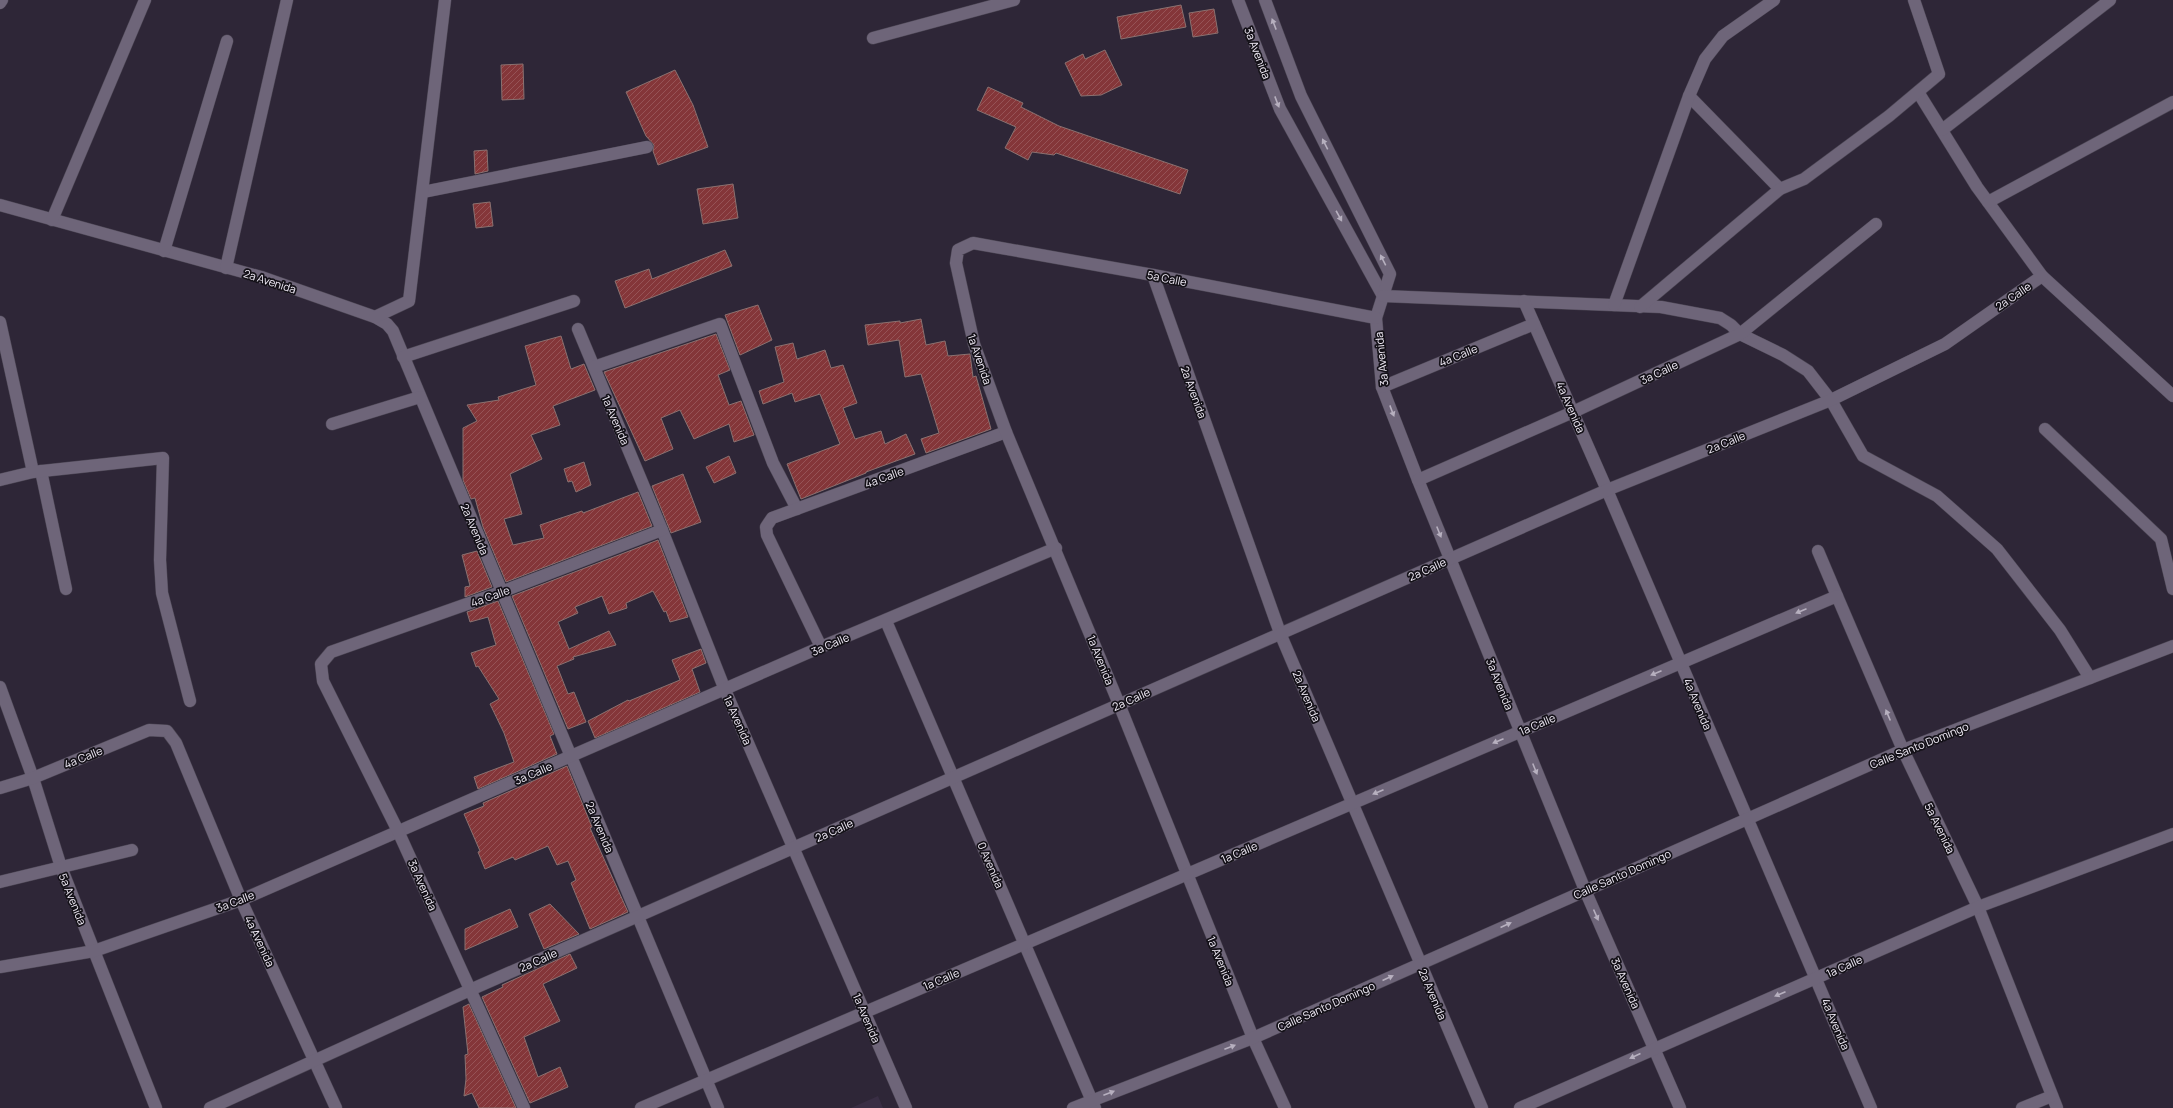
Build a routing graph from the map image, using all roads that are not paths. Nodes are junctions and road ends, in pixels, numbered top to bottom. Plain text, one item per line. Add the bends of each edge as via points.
1 (2, 0) edge
2 (145, 0) edge
3 (287, 0) edge
4 (445, 0) edge
5 (1014, 0) edge
6 (1238, 0) edge
7 (1265, 0) edge
8 (1774, 0) edge
9 (1914, 0) edge
10 (2110, 0) edge
11 (0, 3) edge
12 (873, 38) dead end
13 (227, 41) dead end
14 (1918, 92) junction
15 (1689, 96) junction
16 (2173, 102) edge
17 (1942, 130) junction
18 (648, 147) dead end
19 (1780, 190) junction
20 (423, 192) junction
21 (1988, 202) junction
22 (0, 205) edge
23 (52, 220) junction
24 (1876, 224) dead end
25 (958, 250) joint
26 (164, 251) junction
27 (226, 268) junction
28 (1152, 275) junction
29 (2042, 276) junction
30 (1383, 296) junction
31 (574, 301) dead end
32 (1524, 301) junction
33 (1614, 305) junction
34 (1640, 306) junction
35 (375, 317) junction
36 (1376, 318) junction
37 (0, 322) edge
38 (1534, 324) junction
39 (578, 329) dead end
40 (1740, 334) junction
41 (403, 357) junction
42 (594, 367) junction
43 (1382, 386) junction
44 (2173, 396) edge
45 (420, 398) junction
46 (1831, 400) junction
47 (1573, 412) junction
48 (332, 424) dead end
49 (2045, 429) dead end
50 (1006, 432) junction
51 (37, 472) junction
52 (0, 480) edge
53 (1418, 480) junction
54 (1607, 490) junction
55 (797, 509) junction
56 (662, 530) junction
57 (1056, 548) junction
58 (1818, 551) dead end
59 (1450, 559) junction
60 (66, 589) dead end
61 (2173, 589) edge
62 (501, 592) junction
63 (1837, 596) junction
64 (886, 622) junction
65 (1280, 633) junction
66 (2173, 646) edge
67 (821, 647) junction
68 (1680, 663) junction
69 (321, 664) joint
70 (2090, 678) junction
71 (0, 687) edge
72 (725, 690) junction
73 (190, 702) dead end
74 (1119, 704) junction
75 (167, 730) joint
76 (1519, 732) junction
77 (1903, 750) junction
78 (570, 757) junction
79 (954, 777) junction
80 (32, 778) junction
81 (0, 788) edge
82 (1352, 803) junction
83 (1747, 818) junction
84 (398, 831) junction
85 (2173, 834) edge
86 (794, 847) junction
87 (132, 850) dead end
88 (61, 867) junction
89 (1187, 874) junction
90 (0, 882) edge
91 (1585, 890) junction
92 (241, 900) junction
93 (1978, 907) junction
94 (638, 916) junction
95 (1024, 944) junction
96 (94, 951) junction
97 (1420, 963) junction
98 (0, 967) edge
99 (1816, 978) junction
100 (470, 990) junction
101 (865, 1012) junction
102 (1253, 1038) junction
103 (1655, 1048) junction
104 (315, 1059) junction
105 (707, 1080) junction
106 (2052, 1096) junction
107 (1094, 1104) edge
108 (156, 1108) edge
109 (210, 1108) edge
110 (336, 1108) edge
111 (524, 1108) edge
112 (641, 1108) edge
113 (718, 1108) edge
114 (906, 1108) edge
115 (1073, 1108) edge
116 (1285, 1108) edge
117 (1482, 1108) edge
118 (1520, 1108) edge
119 (1680, 1108) edge
120 (1871, 1108) edge
121 (2022, 1108) edge
122 (2057, 1108) edge

1 - 11 street
2 - 23 street
3 - 27 street
4 - 20 street
5 - 12 street
6 -> 30 street, 3a Avenida via 1280,110
30 -> 7 street, 3a Avenida via 1390,274 1301,96
8 - 15 street via 1723,36 1705,59
9 - 14 street via 1939,74
10 - 17 street
13 - 26 street
14 - 17 street
14 - 19 street via 1890,116 1804,178
15 - 19 street
15 - 33 street
16 - 21 street
17 - 21 street
18 - 20 street
19 - 34 street
20 - 35 street via 409,301
21 - 29 street
22 - 23 street, 2a Avenida
23 - 26 street, 2a Avenida
24 - 40 street, 3a Calle
25 - 28 street, 5a Calle via 973,243
25 - 50 street, 1a Avenida via 956,263 974,344
26 - 27 street, 2a Avenida
27 - 35 street, 2a Avenida via 261,277
28 - 36 street, 5a Calle
28 - 65 street, 2a Avenida
29 - 44 street
29 - 46 street, 2a Calle via 1945,344
30 - 32 street
30 - 36 street, 3a Avenida
31 - 41 street
32 - 33 street
32 - 38 street, 4a Avenida
33 - 34 street
34 - 40 street via 1661,307 1720,318
35 - 41 street, 2a Avenida via 387,324 392,331
36 - 43 street, 3a Avenida
37 - 51 street
38 - 43 street, 4a Calle
38 - 47 street, 4a Avenida
39 - 42 street, 1a Avenida
40 - 46 street via 1783,354 1808,371
40 - 47 street, 3a Calle
41 - 45 street, 2a Avenida
42 - 55 street via 720,324 773,463
42 - 56 street, 1a Avenida
43 -> 53 street, 3a Avenida
45 - 48 street
45 - 62 street, 2a Avenida
46 - 54 street, 2a Calle
46 - 70 street via 1863,456 1937,496 1997,549 2060,630
47 - 53 street, 3a Calle
47 - 54 street, 4a Avenida
49 - 61 street via 2161,539
50 - 55 street, 4a Calle
50 - 57 street, 1a Avenida
51 - 52 street
51 - 60 street
51 - 73 street via 163,458 160,560 162,593
53 -> 59 street, 3a Avenida
54 - 59 street, 2a Calle
54 - 68 street, 4a Avenida
55 - 67 street, 4a Calle via 772,518 766,527 767,535
56 - 62 street, 4a Calle
56 - 72 street, 1a Avenida
57 - 64 street, 3a Calle
57 - 74 street, 1a Avenida
58 - 63 street, 5a Avenida
59 - 65 street, 2a Calle
59 - 76 street, 3a Avenida
62 - 69 street, 4a Calle via 331,652
62 - 78 street, 2a Avenida
63 -> 68 street, 1a Calle
77 -> 63 street, 5a Avenida
64 - 67 street, 3a Calle
64 - 79 street, 0 Avenida
65 - 74 street, 2a Calle
65 - 82 street, 2a Avenida
66 - 70 street, Calle Santo Domingo
67 - 72 street, 3a Calle
68 -> 76 street, 1a Calle
68 - 83 street, 4a Avenida
69 - 84 street, 3a Avenida via 323,681
70 - 77 street, Calle Santo Domingo
71 - 80 street, 5a Avenida
72 - 78 street, 3a Calle
72 - 86 street, 1a Avenida
74 - 79 street, 2a Calle
74 - 89 street, 1a Avenida
75 - 80 street, 4a Calle via 149,730
75 - 92 street, 4a Avenida via 176,743
76 -> 82 street, 1a Calle
76 -> 91 street, 3a Avenida
77 - 83 street, Calle Santo Domingo
77 - 93 street, 5a Avenida
78 - 84 street, 3a Calle
78 - 94 street, 2a Avenida
79 - 86 street, 2a Calle
79 - 95 street, 0 Avenida
80 - 81 street, 4a Calle
80 - 88 street, 5a Avenida
82 - 89 street, 1a Calle
82 - 97 street, 2a Avenida
83 - 91 street, Calle Santo Domingo
83 - 99 street, 4a Avenida
84 - 92 street, 3a Calle
84 - 100 street, 3a Avenida
85 - 93 street, 1a Calle
86 - 94 street, 2a Calle
86 - 101 street, 1a Avenida
87 - 88 street
88 - 90 street
88 - 96 street, 5a Avenida
89 - 95 street, 1a Calle
89 - 102 street, 1a Avenida
97 -> 91 street, Calle Santo Domingo
91 -> 103 street, 3a Avenida
92 - 96 street, 3a Calle
92 - 104 street, 4a Avenida
93 - 99 street, 1a Calle
93 - 106 street, 5a Avenida
94 - 100 street, 2a Calle
94 - 105 street, 2a Avenida
95 - 101 street, 1a Calle
95 - 107 street, 0 Avenida
96 - 98 street, 3a Calle
96 - 108 street, 5a Avenida
102 -> 97 street, Calle Santo Domingo
97 - 117 street, 2a Avenida
99 -> 103 street, 1a Calle
99 - 120 street, 4a Avenida
100 - 104 street, 2a Calle
100 - 111 street, 3a Avenida
101 - 105 street, 1a Calle
101 - 114 street, 1a Avenida
107 -> 102 street, Calle Santo Domingo
102 - 116 street, 1a Avenida
103 -> 118 street, 1a Calle
103 - 119 street, 3a Avenida
104 - 109 street, 2a Calle
104 - 110 street, 4a Avenida
105 - 112 street, 1a Calle
105 - 113 street, 2a Avenida
106 - 121 street
106 - 122 street, 5a Avenida
107 - 115 street, Calle Santo Domingo

